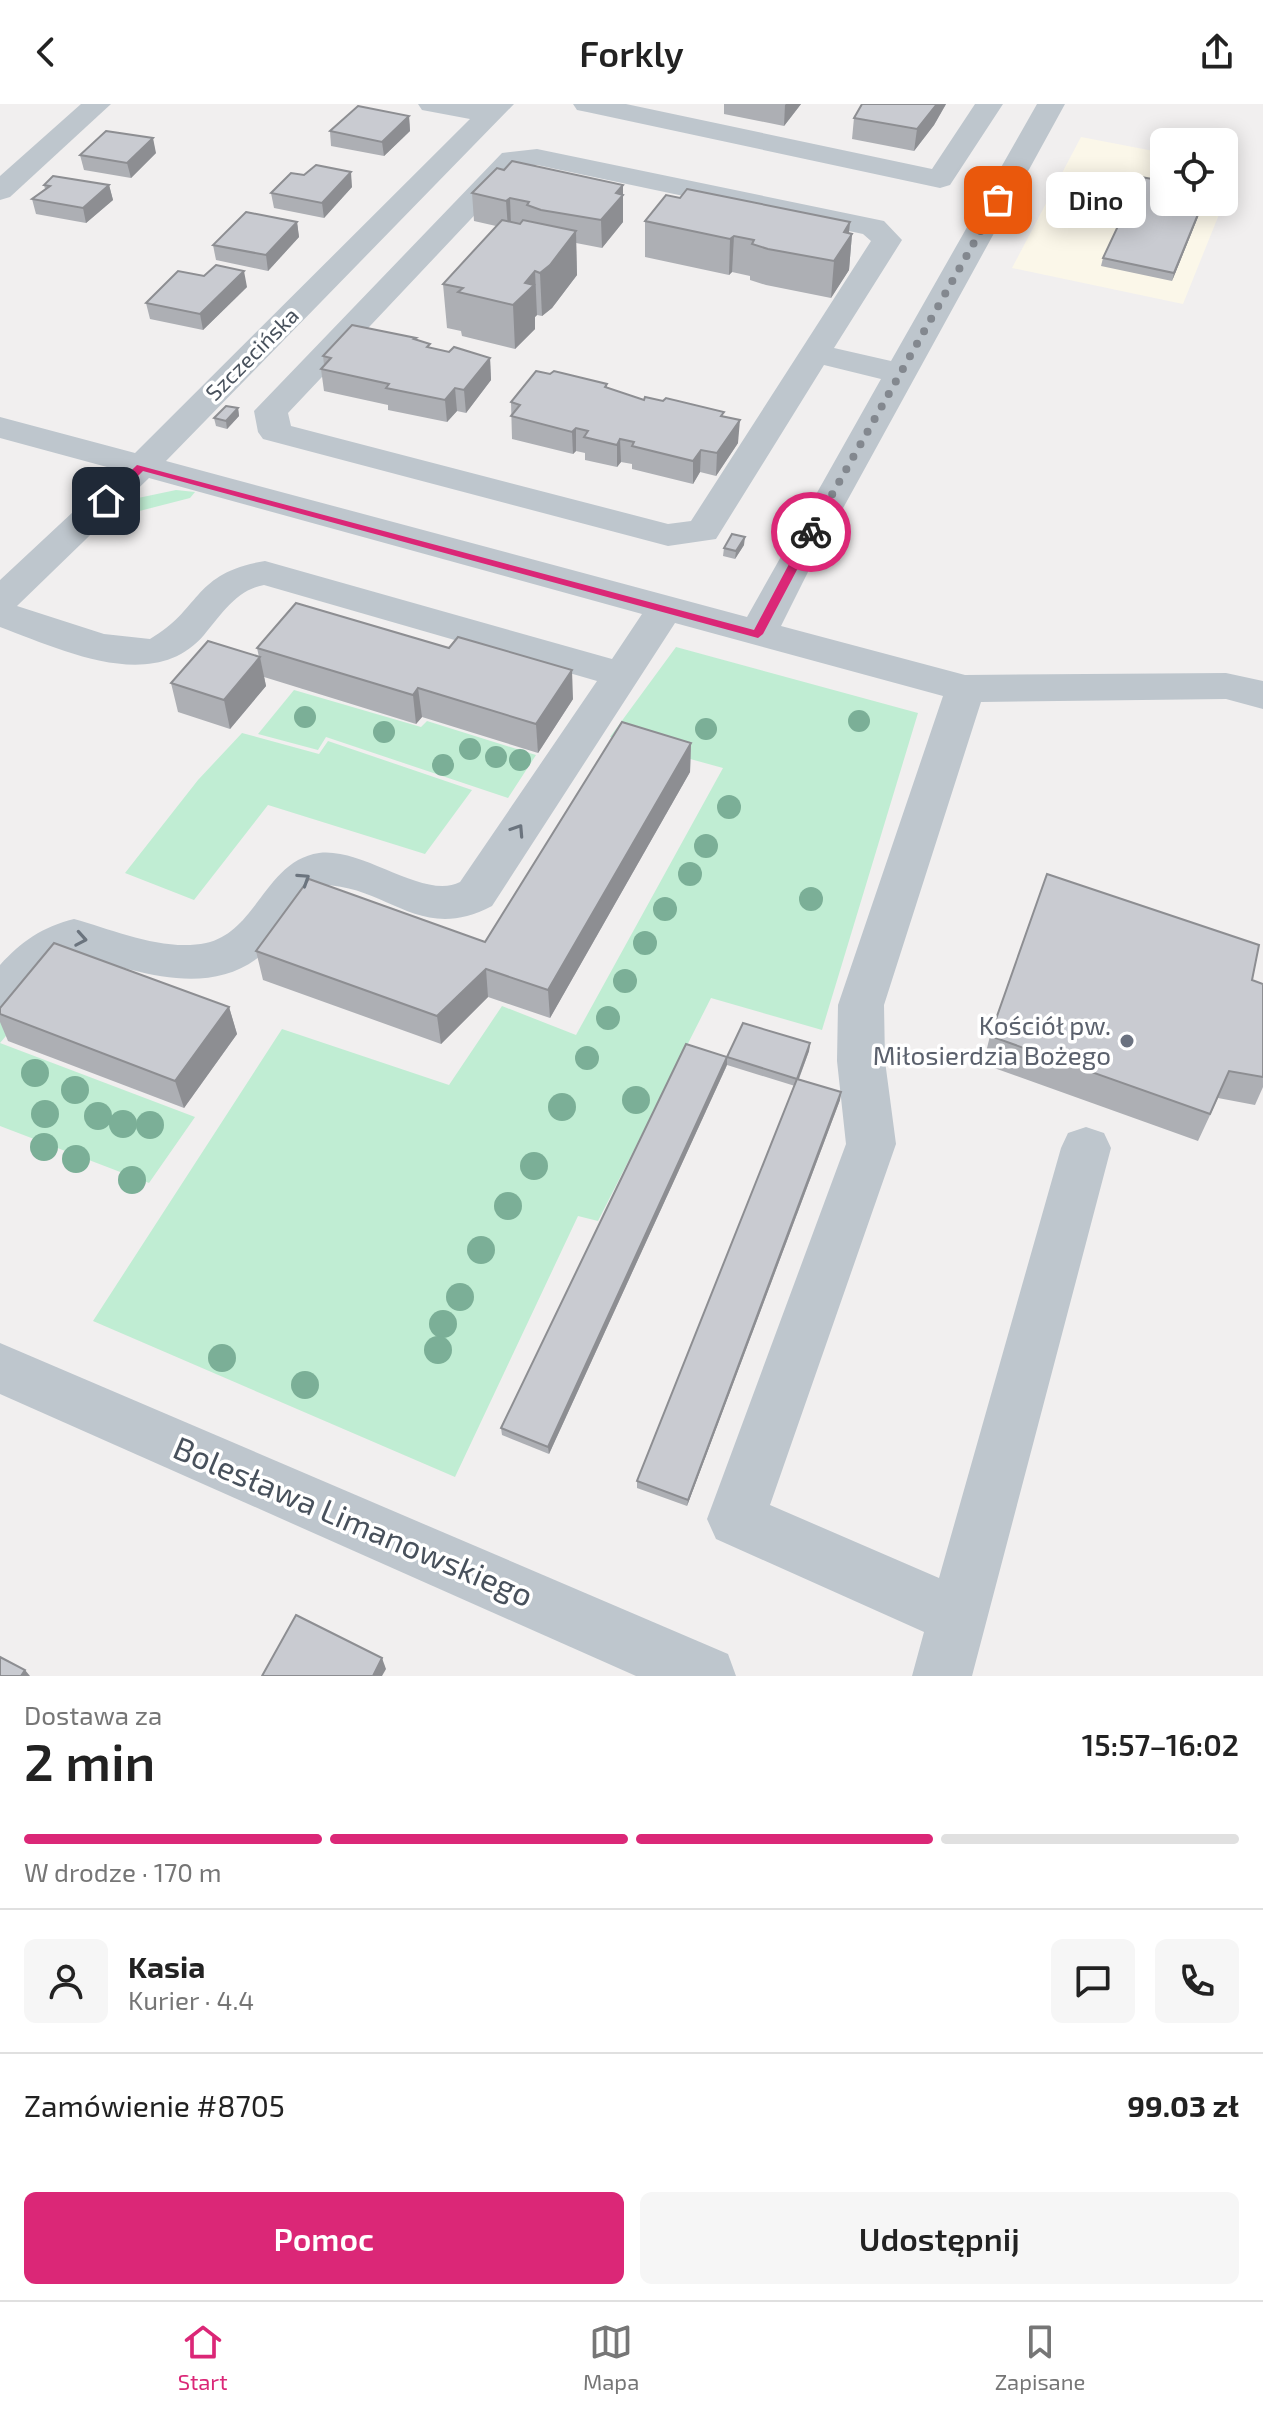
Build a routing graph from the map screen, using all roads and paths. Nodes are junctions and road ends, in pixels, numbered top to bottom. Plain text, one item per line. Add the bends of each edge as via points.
1 (97, 104) edge
2 (432, 104) edge
3 (587, 104) edge
4 (989, 104) edge
5 (1051, 104) edge
6 (495, 109) edge
7 (0, 191) edge
8 (355, 250) junction
9 (413, 262) junction
10 (815, 353) junction
11 (902, 374) junction
12 (0, 427) edge
13 (141, 467) junction
14 (0, 601) edge
15 (665, 609) junction
16 (0, 614) edge
17 (758, 634) junction
18 (621, 675) junction
19 (965, 689) junction
20 (1263, 695) edge
21 (0, 997) edge
22 (1086, 1148) dead end
23 (0, 1368) edge
24 (957, 1616) junction
25 (706, 1676) edge
26 (942, 1676) edge

1 - 7 street
2 - 6 street
3 - 4 street via 940,179
5 - 11 street
6 - 8 street, Szczecińska
8 - 9 street
8 - 13 street, Szczecińska
9 - 10 street via 512,159 537,157 873,227 887,240
9 - 10 street via 271,411 275,432 668,535 703,531
10 - 11 street
11 - 17 street
12 - 13 street
13 - 14 street, Szczecińska
13 - 15 street
15 - 17 street
15 - 18 street
16 - 18 street via 102,647 149,652 176,638 229,584 246,574 265,573
17 - 19 street
21 -> 18 street via 63,937 174,963 208,963 244,944 294,883 319,869 349,872 449,905 468,901
19 - 20 street via 1226,686
19 - 24 street via 861,1005 861,1061 871,1144 736,1519
22 - 24 street
23 - 25 street, Bolesława Limanowskiego
24 - 26 street

